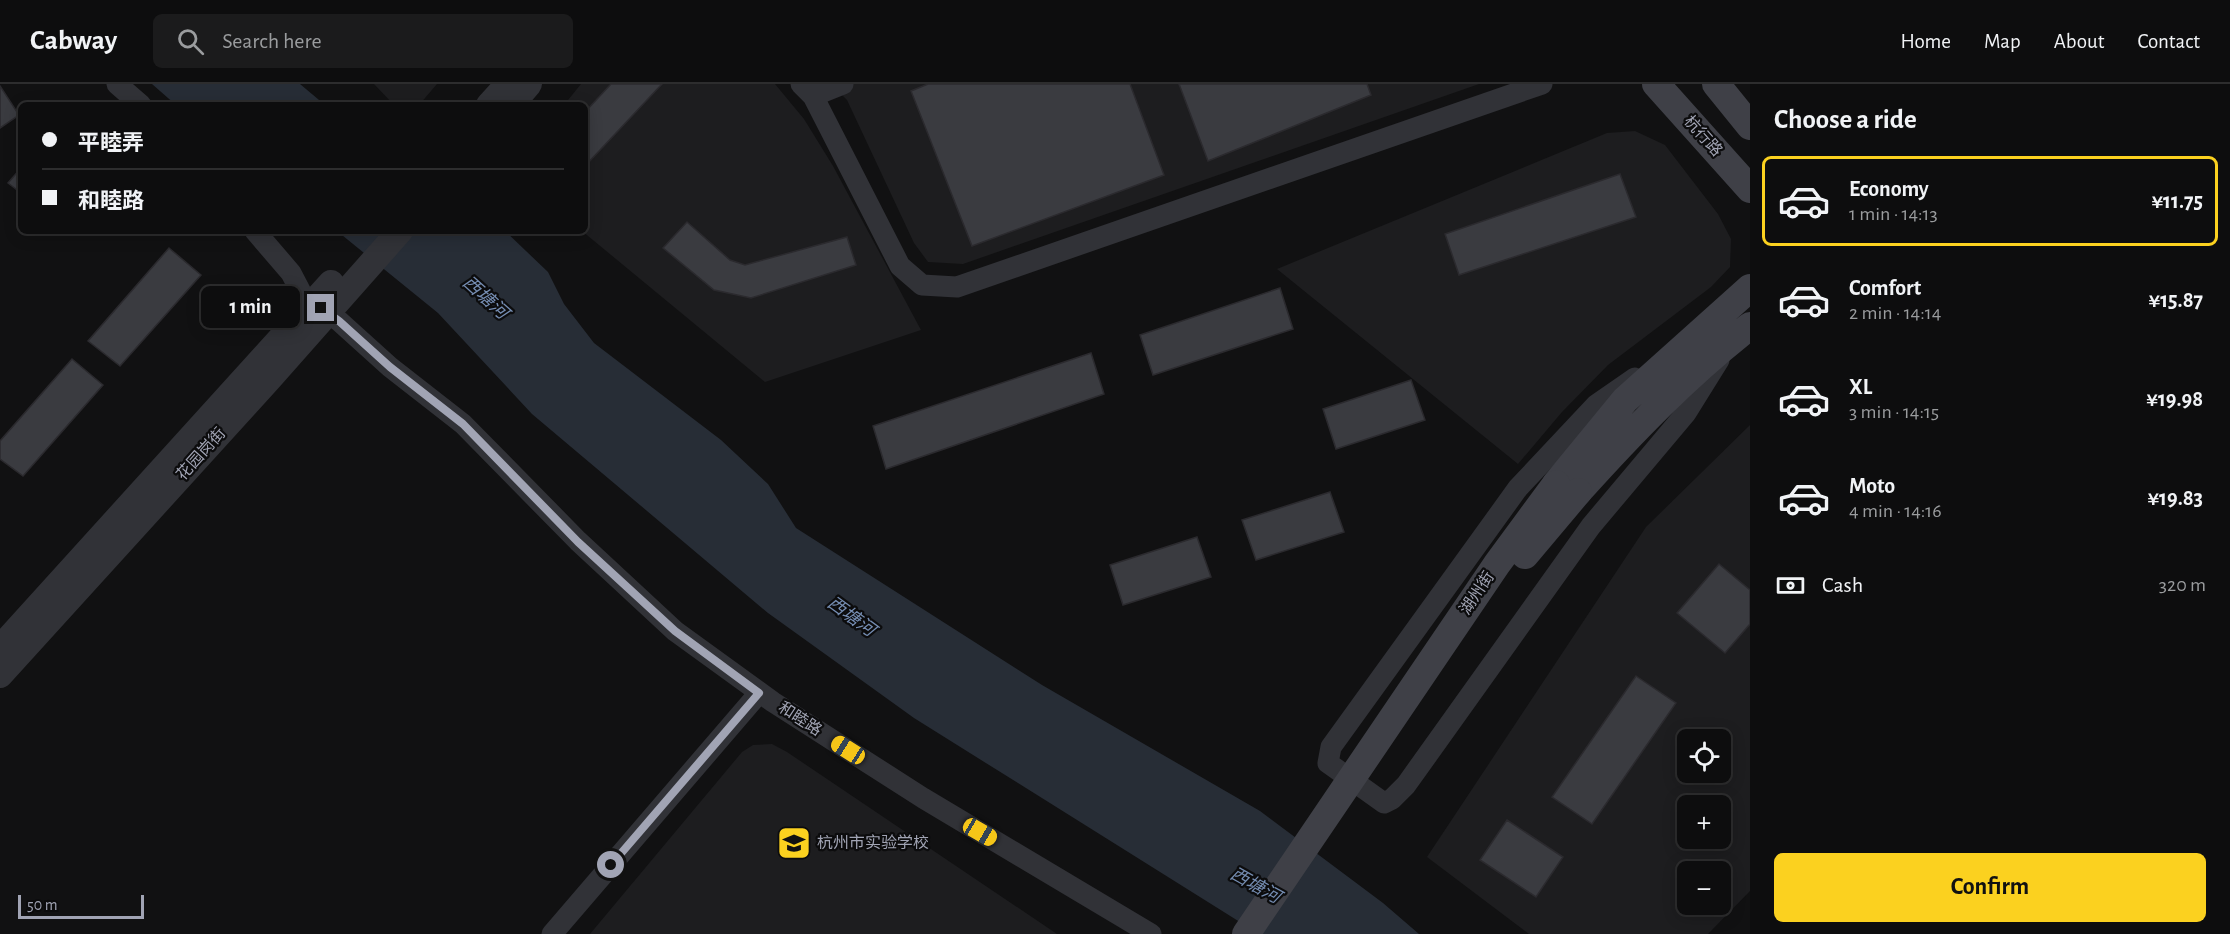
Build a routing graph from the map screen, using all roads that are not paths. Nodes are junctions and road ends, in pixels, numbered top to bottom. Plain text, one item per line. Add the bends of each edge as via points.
1 (117, 84) edge
2 (508, 84) edge
3 (529, 84) edge
4 (843, 84) edge
5 (1542, 84) edge
6 (1656, 84) edge
7 (1716, 84) edge
8 (807, 90) edge
9 (138, 102) edge
10 (492, 102) edge
11 (514, 102) edge
12 (1750, 126) edge
13 (1750, 189) edge
14 (258, 234) edge
15 (374, 234) edge
16 (397, 234) edge
17 (1750, 288) edge
18 (1750, 326) edge
19 (1698, 336) junction
20 (1728, 345) junction
21 (1567, 488) junction
22 (0, 648) edge
23 (0, 675) edge
24 (759, 693) junction
25 (552, 934) edge
26 (1151, 934) edge
27 (1246, 934) edge
28 (1267, 934) edge

1 - 9 street
2 - 10 street
3 - 11 street
4 - 8 street
5 - 8 street via 957,287 922,285 900,266
6 - 13 main road, 杭行路
7 - 12 main road
14 - 24 street, 和睦路 via 291,273 303,296 463,424 578,542 675,631
15 - 22 street, 花园岗街, bridge
16 - 23 street, 花园岗街, bridge
17 - 19 main road, 湖州街
18 - 20 main road, 湖州街
19 - 20 street via 1596,405 1518,488 1331,747 1328,763 1383,803 1406,785 1591,526 1686,413
19 - 21 main road, 湖州街 via 1625,400
20 - 21 main road, 湖州街 via 1620,446
21 - 27 main road, 湖州街, bridge via 1497,564
21 - 28 main road, 湖州街, bridge
24 - 25 street
24 - 26 street, 和睦路 via 923,798

